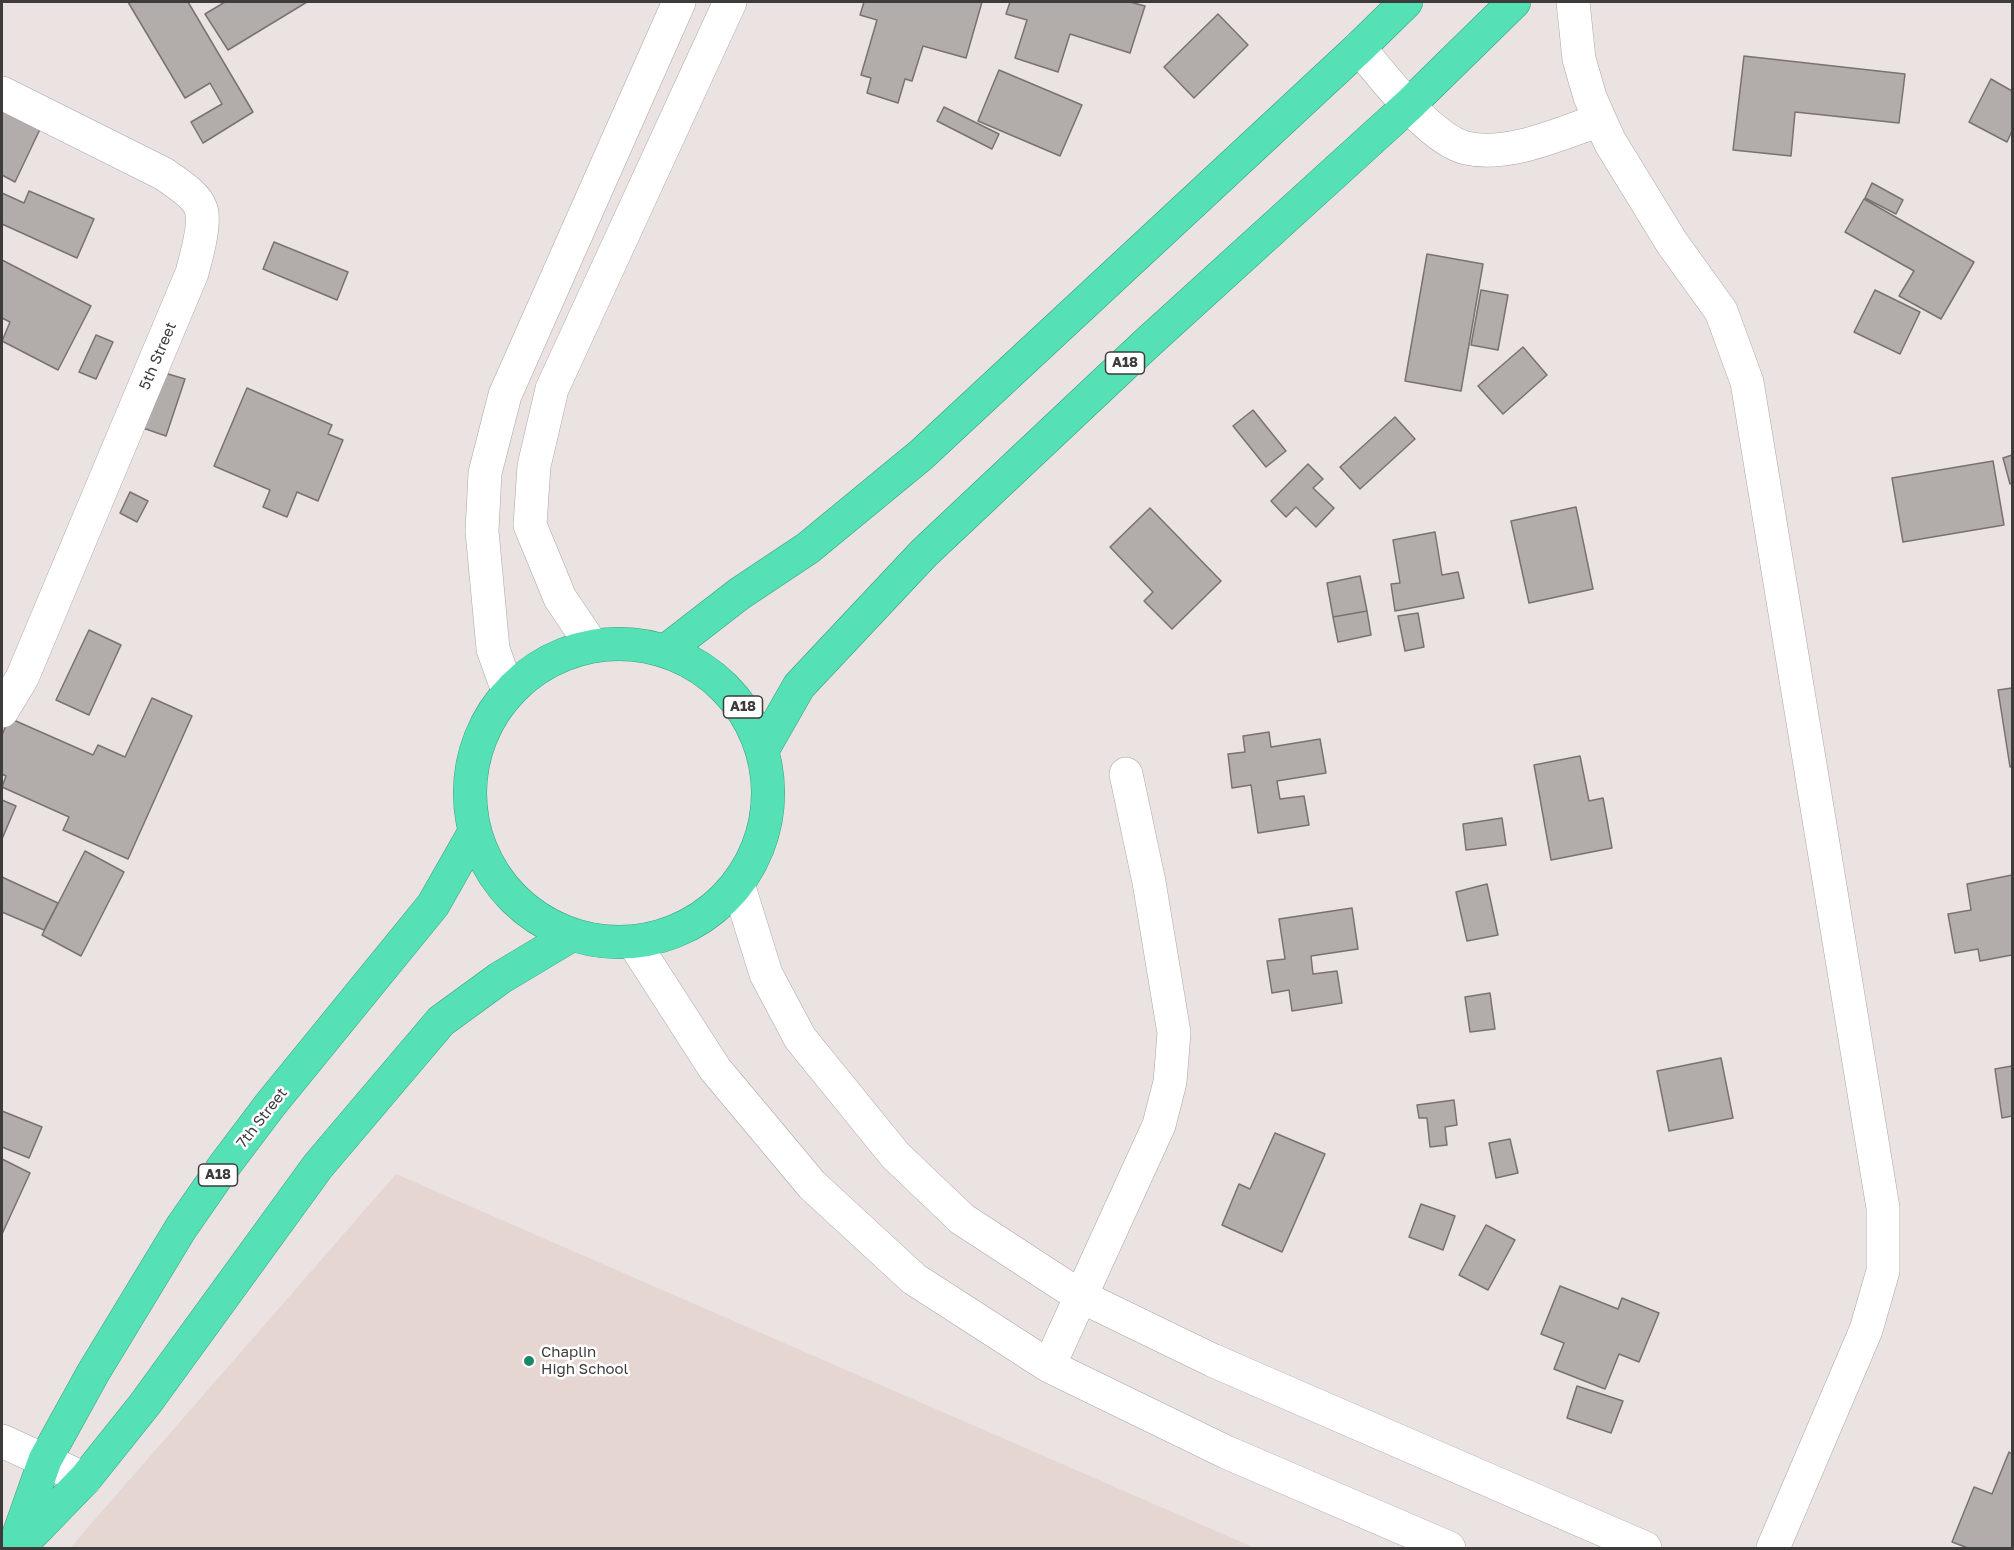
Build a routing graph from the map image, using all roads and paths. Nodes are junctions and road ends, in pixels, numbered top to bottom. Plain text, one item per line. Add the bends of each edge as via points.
1 (679, 2) edge
2 (730, 2) edge
3 (1406, 2) edge
4 (1514, 2) edge
5 (1573, 2) edge
6 (660, 44) junction
7 (1359, 48) junction
8 (703, 63) junction
9 (2, 93) edge
10 (1409, 105) junction
11 (1600, 120) junction
12 (530, 525) junction
13 (482, 531) junction
14 (591, 644) junction
15 (668, 649) junction
16 (508, 691) junction
17 (2, 711) edge
18 (763, 748) junction
19 (1126, 774) dead end
20 (474, 833) junction
21 (738, 884) junction
22 (570, 936) junction
23 (634, 943) junction
24 (1080, 1296) junction
25 (1049, 1366) junction
26 (2, 1441) edge
27 (45, 1460) junction
28 (85, 1479) junction
29 (16, 1548) edge
30 (1449, 1548) edge
31 (1645, 1548) edge
32 (1773, 1548) edge

1 - 6 street
2 - 8 street
3 - 7 highway
4 - 10 highway, A18
5 - 11 street via 1579,58
6 - 8 street
6 - 13 street via 505,395 485,472
7 - 10 street
7 - 15 highway via 921,455 808,548 739,594
8 - 12 street via 552,389 534,466
9 - 17 street, 5th Street via 164,174 189,192 201,208 201,234 192,273 22,678
10 - 11 street via 1445,138 1465,147 1489,150 1524,145
10 - 18 highway, A18 via 924,553 799,686
11 - 32 street via 1672,243 1721,311 1747,382 1883,1208 1883,1271 1866,1330
12 - 13 street
12 - 14 street via 560,598
13 - 16 street via 493,649
14 - 15 highway, A18
14 - 16 highway, A18 via 545,661
15 - 18 highway, A18 via 710,672 734,697
16 - 20 highway, A18 via 478,743 469,783
18 - 21 highway, A18 via 769,795 761,842
19 - 24 street via 1174,1033 1170,1082 1159,1125
20 - 22 highway, A18 via 494,878 527,913
20 - 27 highway, 7th Street / A18 via 434,905 270,1105 181,1228
21 - 23 highway, A18 via 709,913 673,933
21 - 24 street via 766,974 801,1038 895,1155 962,1219
22 - 23 highway, A18
22 - 28 highway, 7th Street / A18 via 500,978 441,1021 318,1166 145,1404
23 - 25 street via 715,1069 812,1185 914,1279
24 - 25 street
24 - 31 street via 1212,1360
25 - 30 street via 1226,1452
26 - 27 street
27 - 28 street
27 - 29 highway, 7th Street / A18
28 - 29 highway, 7th Street / A18

